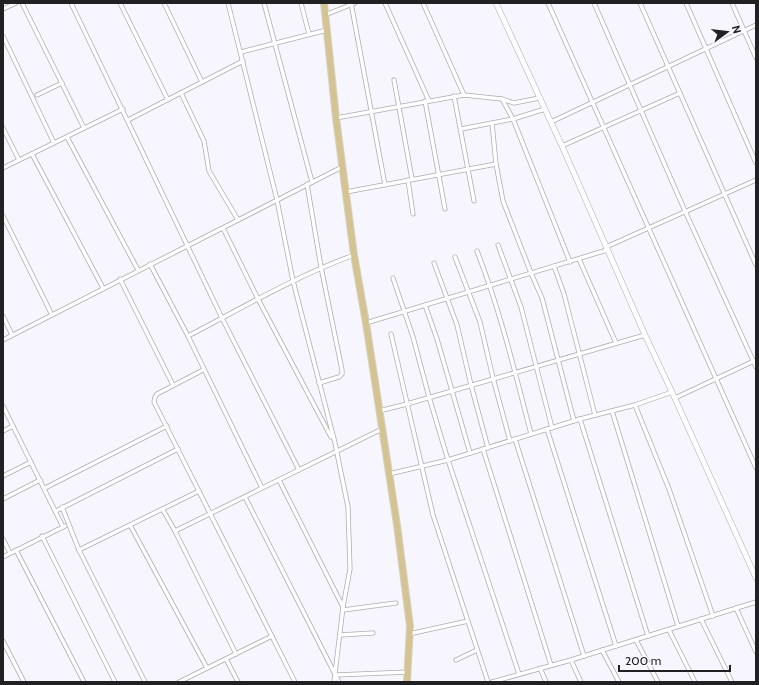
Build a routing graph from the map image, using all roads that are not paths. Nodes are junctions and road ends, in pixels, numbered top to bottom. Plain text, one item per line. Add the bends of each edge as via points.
1 (16, 3) edge
2 (22, 3) edge
3 (71, 3) edge
4 (120, 3) edge
5 (164, 3) edge
6 (228, 3) edge
7 (264, 3) edge
8 (301, 3) edge
9 (324, 3) edge
10 (385, 3) edge
11 (423, 3) edge
12 (496, 3) edge
13 (548, 3) edge
14 (594, 3) edge
15 (640, 3) edge
16 (686, 3) edge
17 (732, 3) edge
18 (353, 4) edge
19 (3, 9) edge
20 (325, 15) junction
21 (756, 25) edge
22 (327, 30) junction
23 (744, 31) junction
24 (309, 34) junction
25 (3, 36) edge
26 (275, 43) junction
27 (706, 49) junction
28 (241, 52) junction
29 (756, 58) edge
30 (243, 61) junction
31 (668, 67) junction
32 (394, 80) dead end
33 (202, 82) junction
34 (62, 83) junction
35 (630, 85) junction
36 (181, 93) junction
37 (680, 93) junction
38 (37, 95) dead end
39 (464, 95) junction
40 (454, 96) junction
41 (539, 98) junction
42 (502, 99) junction
43 (168, 100) junction
44 (427, 101) junction
45 (592, 103) junction
46 (399, 106) junction
47 (123, 109) junction
48 (545, 109) junction
49 (641, 110) junction
50 (371, 111) junction
51 (336, 118) junction
52 (513, 119) junction
53 (128, 120) junction
54 (551, 122) junction
55 (492, 123) junction
56 (603, 127) junction
57 (3, 128) edge
58 (84, 128) junction
59 (461, 129) junction
60 (67, 136) junction
61 (54, 143) junction
62 (562, 146) junction
63 (32, 154) junction
64 (19, 160) junction
65 (756, 163) edge
66 (496, 164) junction
67 (342, 167) junction
68 (3, 168) edge
69 (467, 170) junction
70 (439, 174) junction
71 (410, 180) junction
72 (756, 180) edge
73 (312, 182) junction
74 (307, 184) junction
75 (384, 185) junction
76 (346, 192) junction
77 (725, 194) junction
78 (277, 200) junction
79 (474, 201) dead end
80 (445, 208) dead end
81 (685, 211) junction
82 (413, 214) dead end
83 (3, 216) edge
84 (238, 220) junction
85 (223, 228) junction
86 (648, 228) junction
87 (188, 245) junction
88 (498, 245) dead end
89 (606, 248) junction
90 (477, 251) dead end
91 (354, 255) junction
92 (455, 257) dead end
93 (579, 259) junction
94 (570, 262) junction
95 (434, 263) dead end
96 (150, 264) junction
97 (756, 265) edge
98 (554, 266) junction
99 (321, 267) junction
100 (138, 270) junction
101 (531, 273) junction
102 (392, 278) dead end
103 (120, 279) junction
104 (512, 279) junction
105 (293, 281) junction
106 (490, 286) junction
107 (103, 288) junction
108 (468, 292) junction
109 (258, 299) junction
110 (446, 299) junction
111 (425, 306) junction
112 (405, 312) junction
113 (52, 315) junction
114 (3, 316) edge
115 (222, 318) junction
116 (366, 323) junction
117 (391, 334) dead end
118 (12, 335) junction
119 (645, 335) junction
120 (188, 336) junction
121 (3, 340) edge
122 (616, 343) junction
123 (580, 353) junction
124 (558, 359) junction
125 (755, 360) edge
126 (536, 366) junction
127 (756, 367) edge
128 (203, 370) junction
129 (515, 372) junction
130 (493, 378) junction
131 (716, 380) junction
132 (319, 383) junction
133 (174, 385) junction
134 (471, 385) junction
135 (451, 390) junction
136 (672, 392) junction
137 (429, 397) junction
138 (675, 398) junction
139 (407, 404) junction
140 (635, 405) junction
141 (3, 406) edge
142 (379, 411) junction
143 (612, 411) junction
144 (595, 415) junction
145 (580, 419) junction
146 (574, 421) junction
147 (13, 426) junction
148 (167, 426) junction
149 (552, 428) junction
150 (382, 429) junction
151 (547, 429) junction
152 (3, 431) edge
153 (531, 434) junction
154 (515, 439) junction
155 (510, 441) junction
156 (335, 444) junction
157 (178, 448) junction
158 (488, 448) junction
159 (483, 449) junction
160 (337, 452) junction
161 (470, 453) junction
162 (448, 460) junction
163 (31, 462) junction
164 (421, 466) junction
165 (756, 468) edge
166 (298, 470) junction
167 (389, 475) junction
168 (3, 476) edge
169 (40, 480) junction
170 (279, 480) junction
171 (45, 488) junction
172 (262, 488) junction
173 (199, 491) junction
174 (245, 497) junction
175 (3, 499) edge
176 (62, 507) junction
177 (163, 510) junction
178 (56, 511) junction
179 (210, 514) junction
180 (68, 524) junction
181 (130, 525) junction
182 (64, 527) junction
183 (175, 531) junction
184 (42, 536) junction
185 (3, 539) edge
186 (16, 550) junction
187 (79, 550) junction
188 (10, 553) junction
189 (3, 557) edge
190 (755, 572) edge
191 (756, 578) edge
192 (756, 602) edge
193 (396, 603) dead end
194 (343, 608) junction
195 (736, 608) junction
196 (713, 616) junction
197 (701, 620) junction
198 (468, 621) junction
199 (678, 626) junction
200 (669, 630) junction
201 (373, 634) dead end
202 (409, 634) junction
203 (340, 635) junction
204 (272, 636) junction
205 (648, 636) junction
206 (636, 640) junction
207 (3, 641) edge
208 (616, 646) junction
209 (477, 650) junction
210 (602, 650) junction
211 (756, 652) edge
212 (236, 654) junction
213 (584, 656) junction
214 (226, 658) junction
215 (456, 660) dead end
216 (571, 660) junction
217 (551, 665) junction
218 (207, 668) junction
219 (540, 668) junction
220 (408, 672) junction
221 (519, 674) junction
222 (336, 675) junction
223 (190, 677) junction
224 (505, 680) edge
225 (24, 682) edge
226 (84, 682) edge
227 (115, 682) edge
228 (144, 682) edge
229 (180, 682) edge
230 (192, 682) edge
231 (238, 682) edge
232 (295, 682) edge
233 (334, 682) edge
234 (340, 682) edge
235 (407, 682) edge
236 (488, 682) edge
237 (492, 682) edge
238 (546, 682) edge
239 (581, 682) edge
240 (619, 682) edge
241 (658, 682) edge
242 (695, 682) edge
243 (732, 682) edge

1 - 19 street
2 - 34 street
3 - 47 street
4 - 43 street
5 - 33 street
6 - 28 street
7 - 26 street
8 - 24 street
9 - 20 main road
10 - 44 street
11 - 39 street
12 - 41 street
13 - 45 street
14 - 35 street
15 - 31 street
16 - 27 street
17 - 23 street
18 - 20 street
18 - 50 street
20 - 22 main road
21 - 23 street
22 - 24 street
22 - 51 main road
23 - 27 street
23 - 29 street
24 - 26 street
25 - 61 street
26 - 28 street
26 - 73 street
27 - 31 street
27 - 65 street
28 - 30 street
30 - 33 street
30 - 78 street
31 - 35 street
31 - 37 street
32 - 46 street
33 - 36 street
34 - 38 street
34 - 58 street
35 - 45 street
35 - 49 street
36 - 43 street
36 - 84 street via 204,141 209,171
37 - 49 street
37 - 77 street
39 - 40 street
39 - 42 street
40 - 44 street
40 - 59 street
41 - 42 street via 514,103
41 - 48 street
42 - 52 street
43 - 53 street
44 - 46 street
44 - 70 street
45 - 54 street
45 - 56 street
46 - 50 street
46 - 71 street
47 - 53 street
47 - 58 street
48 - 52 street
48 - 54 street
49 - 56 street
49 - 81 street
50 - 51 street
50 - 75 street
51 - 67 main road
52 - 55 street
52 - 94 street
53 - 87 street
54 - 62 street
55 - 59 street
55 - 66 street
56 - 62 street
56 - 86 street
57 - 64 street
58 - 60 street
59 - 69 street
60 - 61 street
60 - 100 street
61 - 63 street
62 - 89 street
63 - 64 street
63 - 107 street
64 - 68 street
66 - 69 street
66 - 101 street via 503,202
67 - 73 street
67 - 76 main road
69 - 70 street
69 - 79 street
70 - 71 street
70 - 80 street
71 - 75 street
71 - 82 street
72 - 77 street
73 - 74 street
74 - 78 street
74 - 99 street
75 - 76 street
76 - 91 main road
77 - 81 street
77 - 97 street
78 - 84 street
78 - 105 street
81 - 86 street
81 - 125 street
83 - 113 street
84 - 85 street
85 - 87 street
85 - 109 street
86 - 89 street
86 - 131 street
87 - 96 street
87 - 115 street
88 - 104 street
89 - 93 street
89 - 119 street
90 - 106 street
91 - 99 street
91 - 116 main road
92 - 108 street
93 - 94 street
93 - 122 street
94 - 98 street
95 - 110 street
96 - 100 street
96 - 120 street
98 - 101 street
98 - 123 street
99 - 105 street
99 - 132 street via 342,374
100 - 103 street
101 - 104 street
101 - 124 street via 542,298
102 - 112 street
103 - 107 street
103 - 133 street
104 - 106 street
104 - 126 street
105 - 109 street
105 - 132 street
106 - 108 street
106 - 129 street
107 - 113 street
108 - 110 street
108 - 130 street via 480,322
109 - 115 street
109 - 156 street
110 - 111 street
110 - 134 street via 457,325
111 - 112 street
111 - 135 street
112 - 116 street
112 - 137 street
113 - 118 street
114 - 118 street
115 - 120 street
115 - 166 street
116 - 142 main road
117 - 139 street
118 - 121 street
119 - 122 street
119 - 136 street
120 - 128 street
122 - 123 street
123 - 124 street
123 - 144 street
124 - 126 street
124 - 146 street
125 - 127 street
125 - 131 street
126 - 129 street
126 - 149 street
128 - 133 street
128 - 172 street
129 - 130 street
129 - 153 street
130 - 134 street
130 - 155 street
131 - 138 street
131 - 165 street
132 - 156 street
133 - 148 street via 157,394 154,402
134 - 135 street
134 - 158 street
135 - 137 street
135 - 161 street
136 - 138 street
136 - 140 street
137 - 139 street
137 - 162 street
138 - 190 street
139 - 142 street
139 - 164 street
140 - 143 street
140 - 196 street via 669,489
141 - 147 street
142 - 150 main road
143 - 144 street
143 - 199 street
144 - 145 street
145 - 146 street
145 - 205 street
146 - 149 street
147 - 152 street
147 - 163 street
148 - 157 street
148 - 171 street
149 - 151 street
150 - 160 street
150 - 167 main road
151 - 153 street
151 - 208 street
153 - 154 street
154 - 155 street
154 - 213 street
155 - 158 street
156 - 160 street
157 - 173 street
157 - 176 street
158 - 159 street
159 - 161 street
159 - 217 street
160 - 166 street
160 - 194 street via 348,507 350,569
161 - 162 street
162 - 164 street
162 - 221 street
163 - 168 street
163 - 169 street
164 - 167 street
164 - 198 street via 433,515
166 - 170 street
167 - 202 main road
169 - 171 street
169 - 175 street
170 - 172 street
170 - 194 street
171 - 178 street
172 - 174 street
173 - 177 street
173 - 179 street
174 - 179 street
174 - 222 street
176 - 178 street
176 - 180 street
177 - 181 street
177 - 183 street
178 - 182 street
179 - 183 street
179 - 204 street
180 - 182 street
180 - 187 street
181 - 187 street
181 - 218 street
182 - 184 street
183 - 212 street
184 - 186 street
184 - 227 street
185 - 188 street
186 - 188 street
186 - 226 street
187 - 228 street
188 - 189 street
190 - 191 street
192 - 195 street
193 - 194 street
194 - 203 street
195 - 196 street
195 - 211 street
196 - 197 street
197 - 199 street
197 - 243 street
198 - 202 street
198 - 209 street
199 - 200 street
200 - 205 street
200 - 242 street
201 - 203 street
202 - 220 main road
203 - 222 street
204 - 212 street
204 - 232 street
205 - 206 street
206 - 208 street
206 - 241 street
207 - 225 street
208 - 210 street
209 - 215 street
209 - 236 street
210 - 213 street
210 - 240 street
212 - 214 street
213 - 216 street
214 - 218 street
214 - 231 street
216 - 217 street
216 - 239 street
217 - 219 street
218 - 223 street
219 - 221 street
219 - 238 street
220 - 222 street
220 - 235 main road
221 - 224 street
222 - 233 street
222 - 234 street
223 - 229 street
223 - 230 street
224 - 237 street

